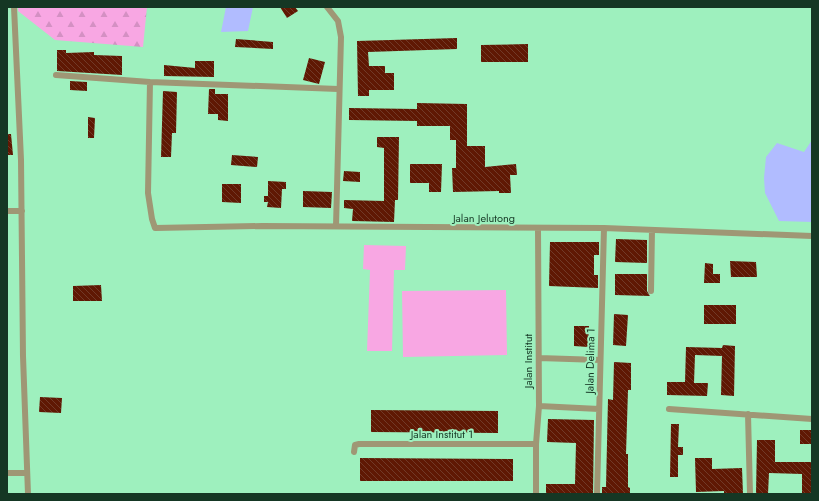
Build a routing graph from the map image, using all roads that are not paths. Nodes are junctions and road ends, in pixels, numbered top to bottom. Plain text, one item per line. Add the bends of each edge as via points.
1 (14, 7) edge
2 (327, 7) edge
3 (56, 75) dead end
4 (150, 82) junction
5 (338, 89) junction
6 (7, 211) edge
7 (22, 211) junction
8 (336, 226) junction
9 (538, 228) junction
10 (604, 228) junction
11 (652, 230) junction
12 (812, 236) edge
13 (651, 291) dead end
14 (538, 358) junction
15 (600, 360) junction
16 (539, 406) junction
17 (599, 409) junction
18 (669, 409) dead end
19 (748, 414) junction
20 (812, 419) edge
21 (536, 444) junction
22 (354, 452) dead end
23 (7, 473) edge
24 (27, 473) junction
25 (28, 494) edge
26 (536, 494) edge
27 (597, 494) edge
28 (750, 494) edge

1 - 7 street
2 - 5 street via 338,21 340,29
3 - 4 street
4 - 5 street
4 - 8 street, Jalan Jelutong via 148,192 156,228
5 - 8 street
6 - 7 street
7 - 24 street
8 - 9 street, Jalan Jelutong
9 - 10 street, Jalan Jelutong
9 - 14 street, Jalan Institut
10 - 11 street, Jalan Jelutong
10 - 15 street, Jalan Delima 1
11 - 12 street, Jalan Jelutong
11 - 13 street
14 - 15 street
14 - 16 street, Jalan Institut
15 - 17 street, Jalan Delima 1
16 - 17 street
16 - 21 street, Jalan Institut
17 - 27 street, Jalan Delima 1
18 - 19 street
19 - 20 street
19 - 28 street
21 - 22 street, Jalan Institut 1 via 359,444 355,445
21 - 26 street, Jalan Institut
23 - 24 street
24 - 25 street

